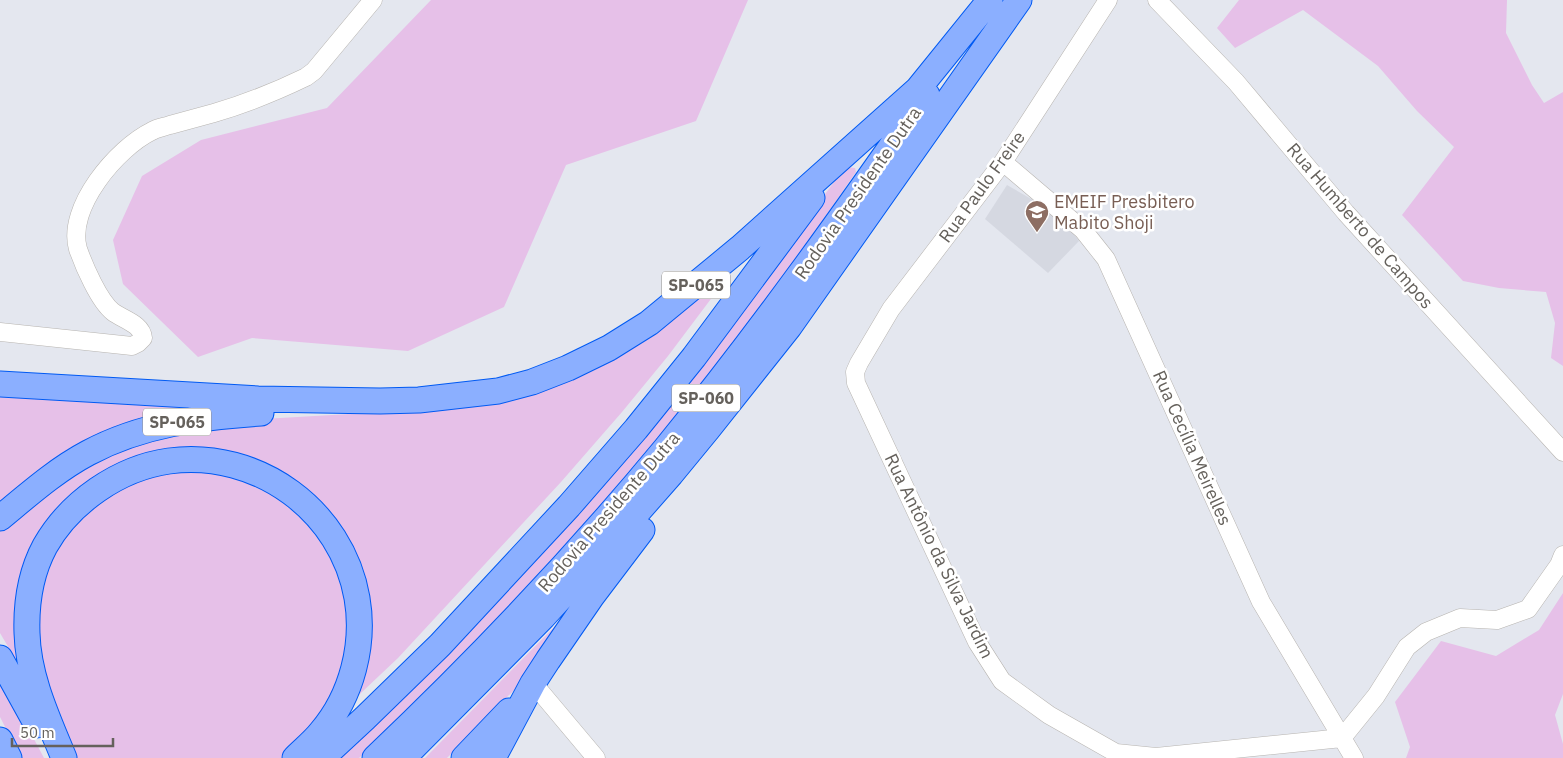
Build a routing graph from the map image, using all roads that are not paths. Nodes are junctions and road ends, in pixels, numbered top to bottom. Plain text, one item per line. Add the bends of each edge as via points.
1 (374, 0) edge
2 (991, 0) edge
3 (1019, 0) edge
4 (1108, 0) edge
5 (1157, 0) edge
6 (841, 158) junction
7 (1003, 162) junction
8 (789, 327) junction
9 (0, 332) edge
10 (855, 372) joint
11 (0, 384) edge
12 (380, 401) junction
13 (1563, 452) edge
14 (0, 518) edge
15 (1563, 555) edge
16 (0, 658) edge
17 (534, 682) junction
18 (1342, 738) junction
19 (0, 740) edge
20 (9, 758) edge
21 (54, 758) edge
22 (64, 758) edge
23 (296, 758) edge
24 (322, 758) edge
25 (374, 758) edge
26 (403, 758) edge
27 (464, 758) edge
28 (494, 758) edge
29 (596, 758) edge
30 (1354, 758) edge

1 - 9 street via 306,77 234,107 152,130 114,160 98,180 78,219 78,248 88,274 112,311 142,332 143,338 138,343 132,346
2 - 6 highway via 918,89
2 - 25 highway, Rodovia Presidente Dutra / SP-060 via 803,271 666,448 515,618
3 - 8 highway, Rodovia Presidente Dutra / SP-060
4 - 7 street, Rua Paulo Freire
5 - 13 street, Rua Humberto de Campos via 1236,82 1346,213
6 - 12 highway, SP-065 via 690,291 649,323 609,348 532,382 498,391
6 - 24 highway via 694,358 581,492 440,645
7 - 10 street, Rua Paulo Freire via 891,308
7 - 18 street, Rua Cecília Meirelles via 1083,230 1106,258 1261,602
8 - 17 highway, SP-060 via 713,438 592,596
8 - 26 highway, Rodovia Presidente Dutra / SP-060 via 614,540 543,617
10 - 18 street, Rua Antônio da Silva Jardim via 856,383 977,642 1002,681 1049,715 1116,753 1156,757
11 - 12 highway, SP-065 via 258,399
12 - 14 highway, SP-065 via 204,418 140,431 75,461
15 - 18 street via 1528,609 1497,620 1460,618 1426,632 1406,647 1376,696
16 - 21 highway
17 - 27 highway
17 - 28 highway, SP-060
17 - 29 street
18 - 30 street, Rua Cecília Meirelles
19 - 20 highway
22 - 23 highway via 36,684 27,636 30,590 45,547 71,512 109,482 147,466 187,460 212,461 254,471 289,490 310,508 346,558 354,580 360,622 352,673 338,708 322,732

